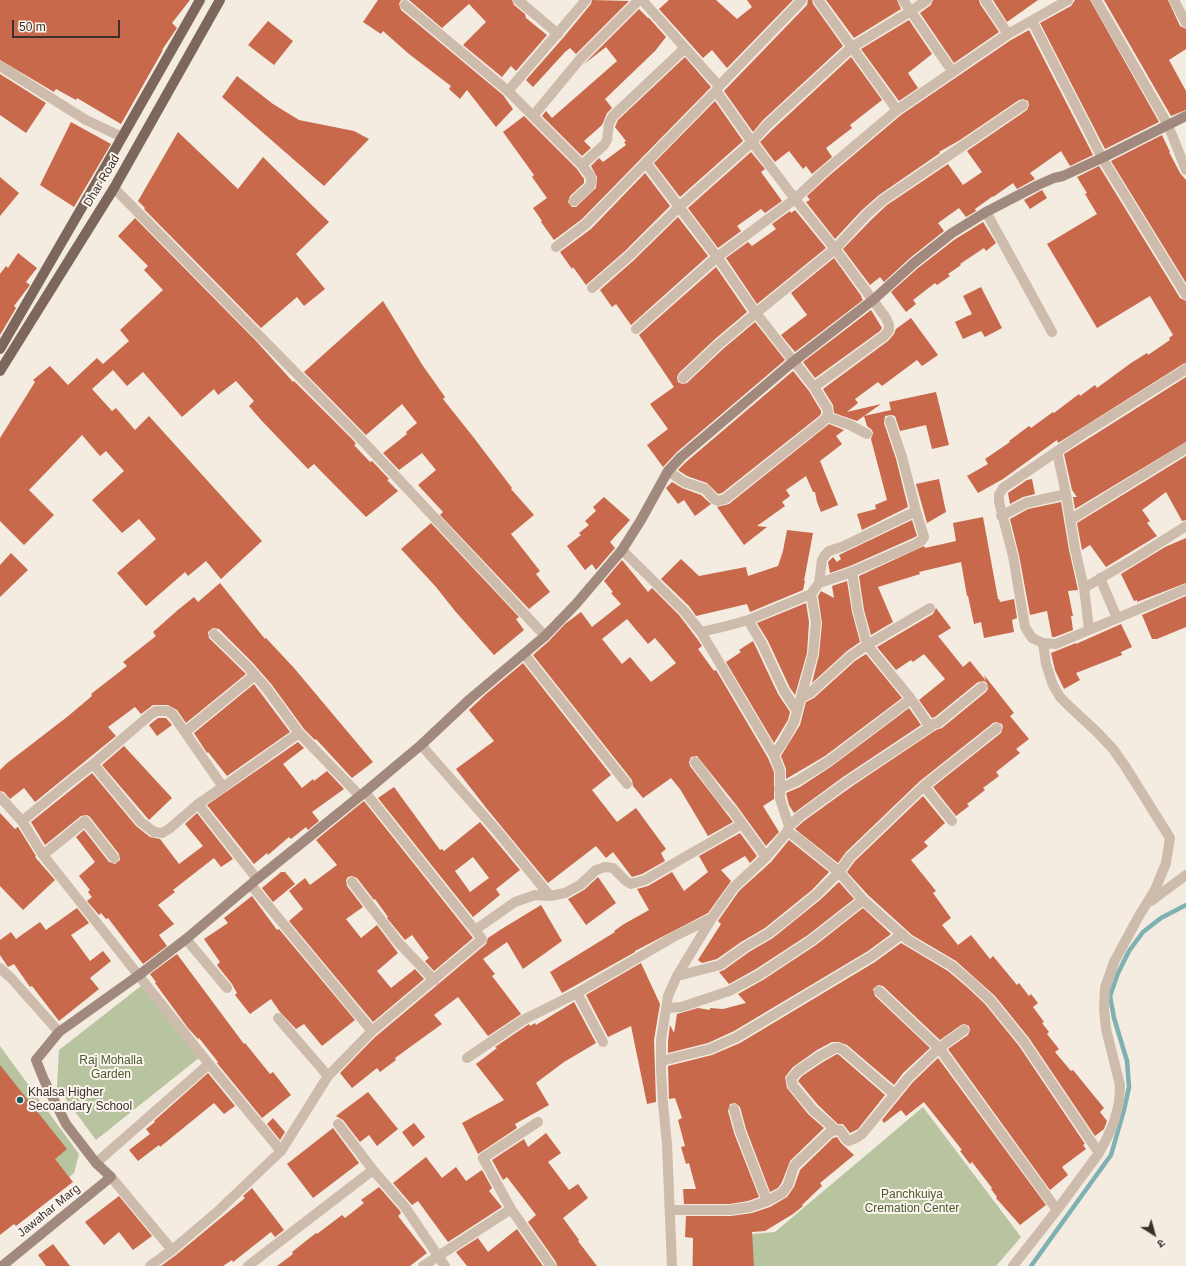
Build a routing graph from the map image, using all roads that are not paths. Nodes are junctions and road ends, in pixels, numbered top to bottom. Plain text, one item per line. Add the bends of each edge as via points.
1 (200, 0) edge
2 (220, 0) edge
3 (518, 0) edge
4 (586, 0) edge
5 (640, 0) edge
6 (802, 0) edge
7 (818, 0) edge
8 (903, 0) edge
9 (927, 0) edge
10 (985, 0) edge
11 (1068, 0) edge
12 (1096, 0) edge
13 (1174, 0) edge
14 (405, 4) dead end
15 (911, 11) junction
16 (1032, 21) junction
17 (1186, 23) edge
18 (558, 34) junction
19 (1008, 34) junction
20 (852, 47) junction
21 (685, 48) junction
22 (0, 66) edge
23 (952, 71) junction
24 (717, 88) junction
25 (508, 91) junction
26 (1023, 105) dead end
27 (897, 110) junction
28 (533, 116) junction
29 (1186, 116) edge
30 (1168, 125) junction
31 (122, 138) junction
32 (752, 142) junction
33 (1102, 158) junction
34 (646, 163) junction
35 (582, 165) junction
36 (1186, 170) edge
37 (114, 188) junction
38 (795, 199) junction
39 (574, 201) dead end
40 (679, 207) junction
41 (986, 212) junction
42 (556, 247) dead end
43 (835, 249) junction
44 (717, 257) junction
45 (592, 288) dead end
46 (1186, 294) edge
47 (873, 300) junction
48 (756, 313) junction
49 (636, 329) dead end
50 (1052, 332) dead end
51 (0, 349) edge
52 (794, 361) junction
53 (1186, 369) edge
54 (0, 371) edge
55 (683, 378) dead end
56 (814, 387) junction
57 (827, 417) junction
58 (890, 421) dead end
59 (868, 434) dead end
60 (1186, 448) edge
61 (1057, 452) junction
62 (668, 471) junction
63 (1066, 494) junction
64 (916, 510) junction
65 (1001, 516) junction
66 (1070, 520) junction
67 (1186, 526) edge
68 (622, 550) junction
69 (852, 572) junction
70 (1100, 578) junction
71 (819, 583) junction
72 (1084, 588) junction
73 (1186, 589) edge
74 (811, 594) junction
75 (930, 608) dead end
76 (1117, 618) junction
77 (748, 620) junction
78 (1089, 629) junction
79 (701, 632) junction
80 (214, 634) dead end
81 (545, 636) junction
82 (1043, 643) junction
83 (867, 645) junction
84 (524, 654) junction
85 (255, 675) junction
86 (982, 687) dead end
87 (802, 697) junction
88 (911, 699) junction
89 (797, 711) junction
90 (930, 727) junction
91 (997, 728) dead end
92 (185, 732) junction
93 (299, 733) junction
94 (421, 745) junction
95 (774, 755) junction
96 (695, 762) dead end
97 (93, 764) junction
98 (627, 784) dead end
99 (924, 786) junction
100 (223, 787) junction
101 (780, 789) junction
102 (363, 794) junction
103 (0, 797) edge
104 (198, 804) junction
105 (22, 821) junction
106 (952, 821) dead end
107 (742, 824) junction
108 (788, 829) junction
109 (43, 855) junction
110 (766, 857) junction
111 (114, 858) dead end
112 (839, 872) junction
113 (1186, 875) edge
114 (254, 882) junction
115 (352, 882) dead end
116 (550, 896) junction
117 (863, 900) junction
118 (1146, 904) junction
119 (712, 918) junction
120 (475, 930) junction
121 (902, 934) junction
122 (186, 939) junction
123 (0, 968) edge
124 (139, 975) junction
125 (677, 976) junction
126 (434, 980) junction
127 (227, 988) dead end
128 (879, 991) dead end
129 (577, 993) junction
130 (666, 1008) junction
131 (278, 1018) dead end
132 (964, 1030) dead end
133 (372, 1031) junction
134 (59, 1032) junction
135 (603, 1042) dead end
136 (939, 1048) junction
137 (467, 1058) dead end
138 (661, 1061) junction
139 (209, 1064) junction
140 (328, 1076) junction
141 (894, 1094) junction
142 (734, 1109) dead end
143 (538, 1122) dead end
144 (338, 1124) dead end
145 (836, 1130) junction
146 (280, 1150) junction
147 (1099, 1152) junction
148 (96, 1163) junction
149 (373, 1170) junction
150 (112, 1177) junction
151 (767, 1201) junction
152 (511, 1208) junction
153 (670, 1210) junction
154 (1057, 1210) junction
155 (172, 1250) junction
156 (438, 1256) junction
157 (2, 1266) edge
158 (150, 1266) edge
159 (248, 1266) edge
160 (423, 1266) edge
161 (445, 1266) edge
162 (550, 1266) edge
163 (672, 1266) edge
164 (1013, 1266) edge

1 - 31 main road, Dhar Road
2 - 37 main road, Dhar Road
3 - 18 street
4 - 18 street
5 - 21 street
5 - 28 street via 581,58
6 - 24 street
7 - 20 street
8 - 15 street
9 - 15 street
10 - 19 street
11 - 16 street
12 - 30 street
13 - 17 street
14 - 25 street
15 - 20 street
15 - 23 street
16 - 19 street
16 - 33 street
18 - 25 street
19 - 23 street
20 - 27 street
20 - 32 street
21 - 24 street
21 - 35 street via 613,116 609,123 608,140
22 - 31 street via 86,120
23 - 27 street
24 - 32 street
24 - 34 street
25 - 28 street
26 - 43 street via 883,200
27 - 38 street
28 - 35 street
29 - 30 street
30 - 33 street
30 - 36 street
31 - 51 main road, Dhar Road
32 - 38 street
32 - 40 street
33 - 41 street via 1038,185
33 - 46 street
34 - 40 street
34 - 42 street via 586,224
35 - 39 street via 591,177 591,182
37 - 54 main road, Dhar Road
37 - 81 street via 420,500
38 - 43 street
38 - 44 street
40 - 44 street
40 - 45 street
41 - 47 street via 952,233
41 - 50 street
43 - 47 street
43 - 48 street
44 - 48 street
44 - 49 street
47 - 52 street
47 - 56 street via 886,318 889,330
48 - 52 street
48 - 55 street
52 - 56 street
52 - 62 street via 696,443
53 - 61 street
56 - 57 street via 827,408
57 - 59 street
57 - 62 street via 722,500 718,501 705,489 684,482
58 - 64 street
60 - 66 street
61 - 63 street
61 - 65 street via 1003,488 999,495
62 - 68 street
63 - 65 street via 1026,503
63 - 66 street
64 - 69 street via 924,536 922,540
64 - 71 street via 824,555
65 - 82 street via 1012,556 1025,627 1032,638
66 - 72 street
67 - 70 street
68 - 79 street via 684,611
68 - 81 street
69 - 71 street
69 - 83 street
70 - 72 street
70 - 76 street
71 - 74 street
72 - 78 street
73 - 76 street
74 - 77 street
74 - 87 street via 816,629 813,654
75 - 83 street
76 - 78 street
77 - 79 street
77 - 89 street
78 - 82 street via 1056,644
79 - 95 street
80 - 85 street
81 - 84 street
82 - 118 street via 1046,664 1060,697 1113,749 1170,838 1166,863
83 - 87 street via 850,656
83 - 88 street
84 - 94 street via 470,699
84 - 98 street
85 - 92 street
85 - 93 street
86 - 90 street
87 - 89 street
88 - 90 street
88 - 101 street via 829,761
89 - 95 street via 794,722
90 - 108 street via 847,782 800,816
91 - 99 street
92 - 97 street via 168,711 156,711
92 - 100 street
93 - 100 street
93 - 102 street
94 - 102 street
94 - 116 street
95 - 101 street via 780,771
96 - 107 street
97 - 104 street via 141,822 154,832 162,833 169,829
97 - 105 street
99 - 106 street
99 - 112 street via 850,857
100 - 104 street
101 - 108 street
102 - 114 street
102 - 120 street
103 - 105 street
104 - 114 street
105 - 109 street
107 - 110 street
107 - 116 street via 637,883 631,884 613,868 605,867 596,870 580,885 565,893
108 - 110 street
108 - 112 street
109 - 111 street via 85,821
109 - 124 street
110 - 119 street via 734,887
112 - 117 street
112 - 125 street via 793,914 720,965
113 - 118 street
114 - 122 street
114 - 133 street
115 - 126 street via 398,942
116 - 120 street via 535,895 515,902
117 - 121 street
117 - 130 street via 806,944 729,992 680,1007
118 - 147 street via 1114,962 1105,988 1106,1029 1120,1084 1114,1122
119 - 125 street
119 - 129 street via 677,935
120 - 126 street via 482,939
121 - 138 street via 872,956 737,1037 710,1049
121 - 147 street via 952,966 990,1000 1024,1042
122 - 124 street
122 - 127 street
123 - 134 street
124 - 134 street
124 - 139 street
125 - 130 street via 668,996
126 - 133 street
128 - 136 street
129 - 135 street
129 - 137 street via 523,1020
130 - 138 street
131 - 140 street
132 - 136 street
133 - 140 street
134 - 148 street via 36,1060 66,1124
136 - 141 street
136 - 154 street
138 - 153 street
139 - 146 street
139 - 148 street
140 - 146 street
141 - 145 street via 856,1138 849,1141 840,1130
141 - 145 street via 843,1050 835,1048 820,1056 791,1079 793,1086 813,1110
142 - 151 street
143 - 152 street via 483,1158
144 - 149 street
145 - 151 street via 830,1132 794,1166 788,1185 782,1193
146 - 155 street via 217,1212
147 - 154 street
148 - 150 street
149 - 156 street via 405,1207
149 - 159 street
150 - 155 street
150 - 157 street, Jawahar Marg
151 - 153 street via 730,1210
152 - 156 street
152 - 162 street
153 - 163 street
154 - 164 street
155 - 158 street
156 - 160 street
156 - 161 street

